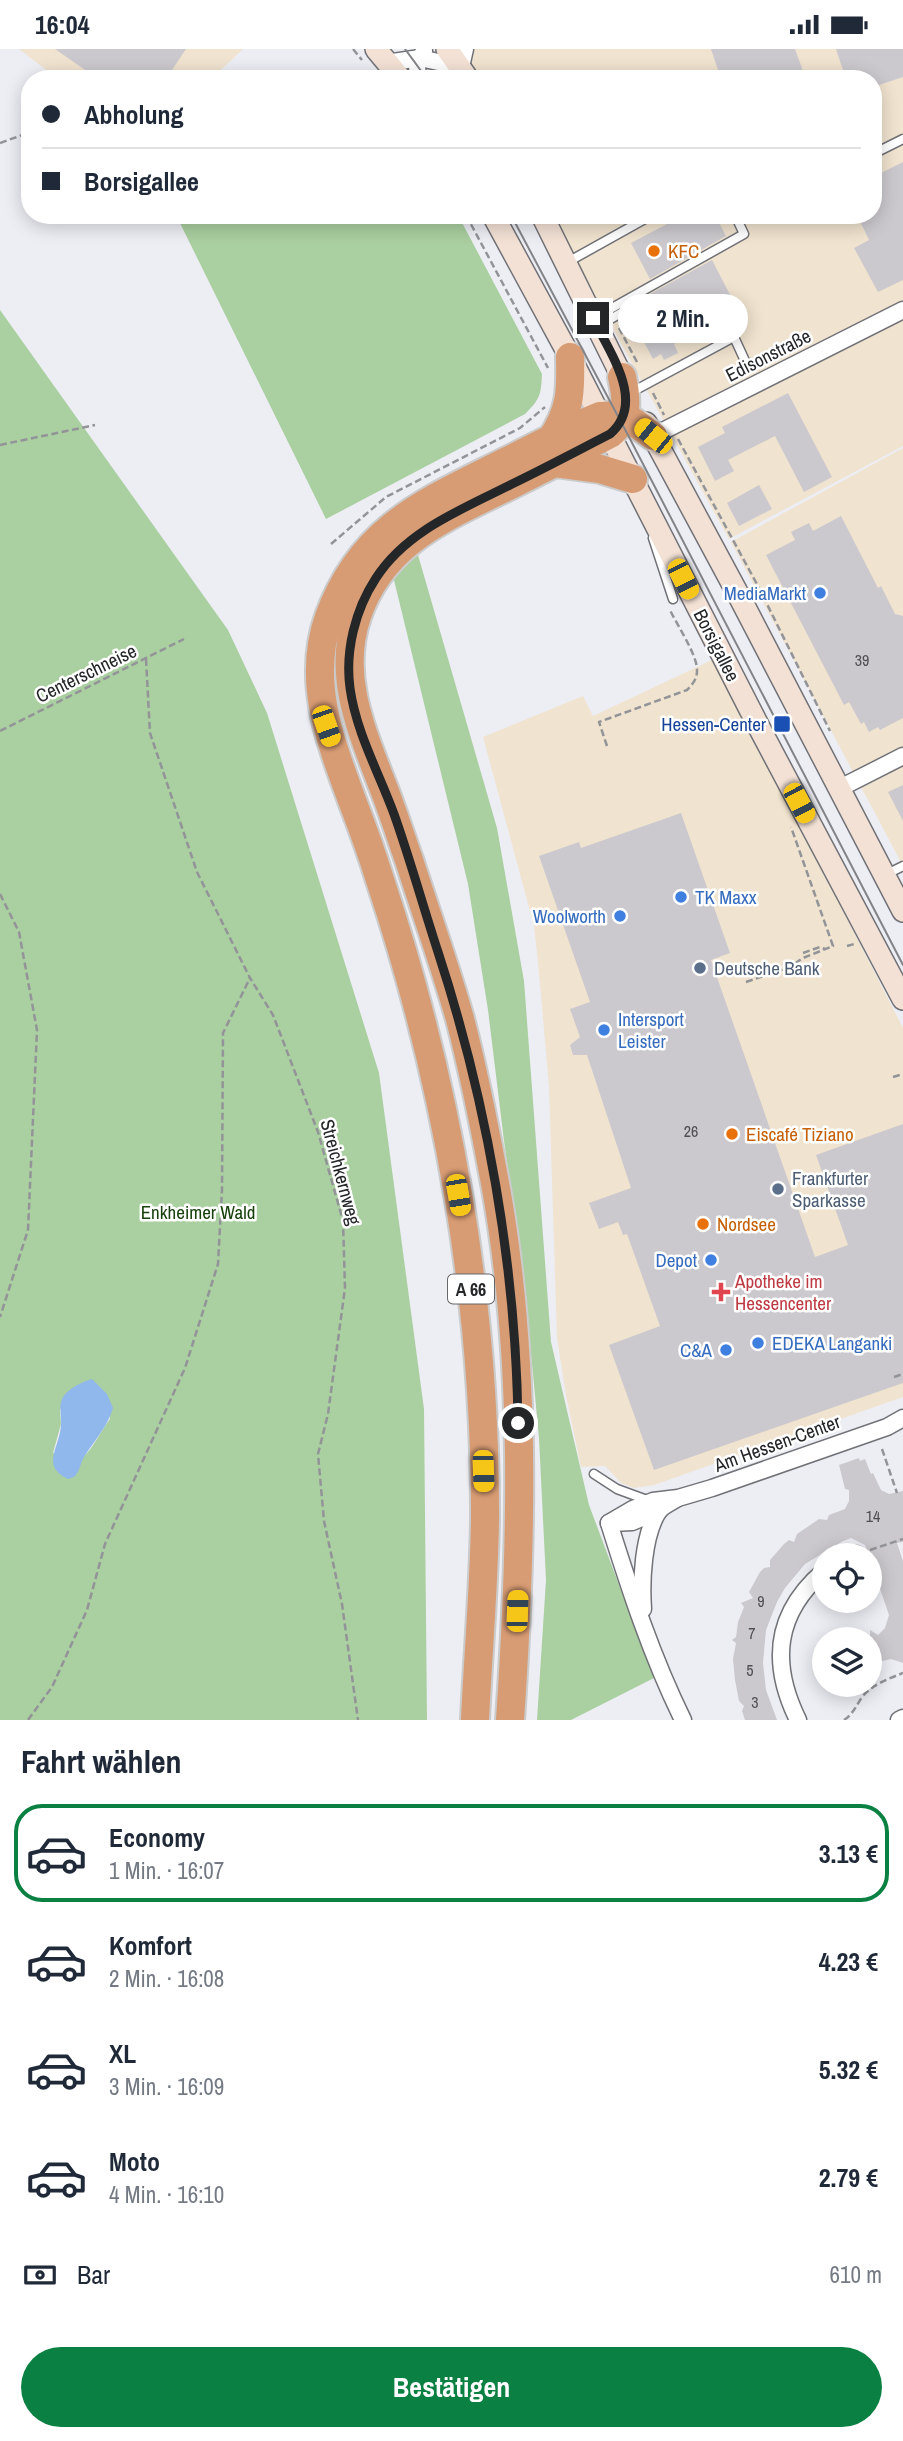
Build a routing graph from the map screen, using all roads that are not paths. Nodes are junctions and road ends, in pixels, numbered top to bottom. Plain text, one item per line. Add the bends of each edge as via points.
1 (447, 49) edge
2 (423, 53) edge
3 (381, 56) edge
4 (464, 65) edge
5 (393, 70) edge
6 (903, 139) edge
7 (882, 150) edge
8 (498, 224) edge
9 (546, 224) edge
10 (636, 224) edge
11 (739, 224) edge
12 (566, 263) junction
13 (635, 305) dead end
14 (903, 310) edge
15 (601, 321) junction
16 (570, 357) junction
17 (746, 363) dead end
18 (622, 403) junction
19 (662, 432) junction
20 (553, 452) junction
21 (633, 479) junction
22 (648, 510) junction
23 (673, 599) dead end
24 (903, 756) edge
25 (840, 788) junction
26 (894, 871) edge
27 (903, 911) edge
28 (903, 999) edge
29 (898, 1422) edge
30 (594, 1474) dead end
31 (656, 1506) junction
32 (812, 1581) edge
33 (644, 1625) junction
34 (475, 1720) edge
35 (510, 1720) edge
36 (682, 1720) edge
37 (798, 1720) edge

1 - 4 main road
2 - 3 street
2 - 4 street
3 - 5 main road
6 - 7 lane
8 - 16 main road, Borsigallee
9 - 12 main road, Borsigallee
10 - 12 lane
11 - 15 lane via 744,234
12 - 15 main road, Borsigallee
13 - 15 lane
14 - 19 street, Edisonstraße
15 - 18 main road, Borsigallee
16 - 18 main road, Borsigallee
16 - 20 highway via 570,396
17 - 18 lane via 734,337
18 - 19 highway
18 - 20 highway, A 66
18 - 21 main road, Borsigallee
19 - 25 main road
20 - 21 highway
20 - 34 highway, A 66 via 420,505 380,537 361,557 337,599 325,630 320,671 326,726 414,992 461,1216 475,1318 485,1520
20 - 35 highway, A 66 via 402,546 365,598 349,659 350,690 360,728 394,813 460,1019 496,1185 517,1396 519,1532
21 - 22 main road, Borsigallee
22 - 23 lane
22 - 28 main road, Borsigallee
24 - 25 street
25 - 26 main road
26 - 27 main road
29 - 31 street, Am Hessen-Center
30 - 31 lane
31 - 33 street, Am Hessen-Center via 643,1562
31 - 33 street, Am Hessen-Center via 632,1522 610,1523
32 - 37 street via 790,1612 780,1646 785,1686
33 - 36 street, Am Hessen-Center

